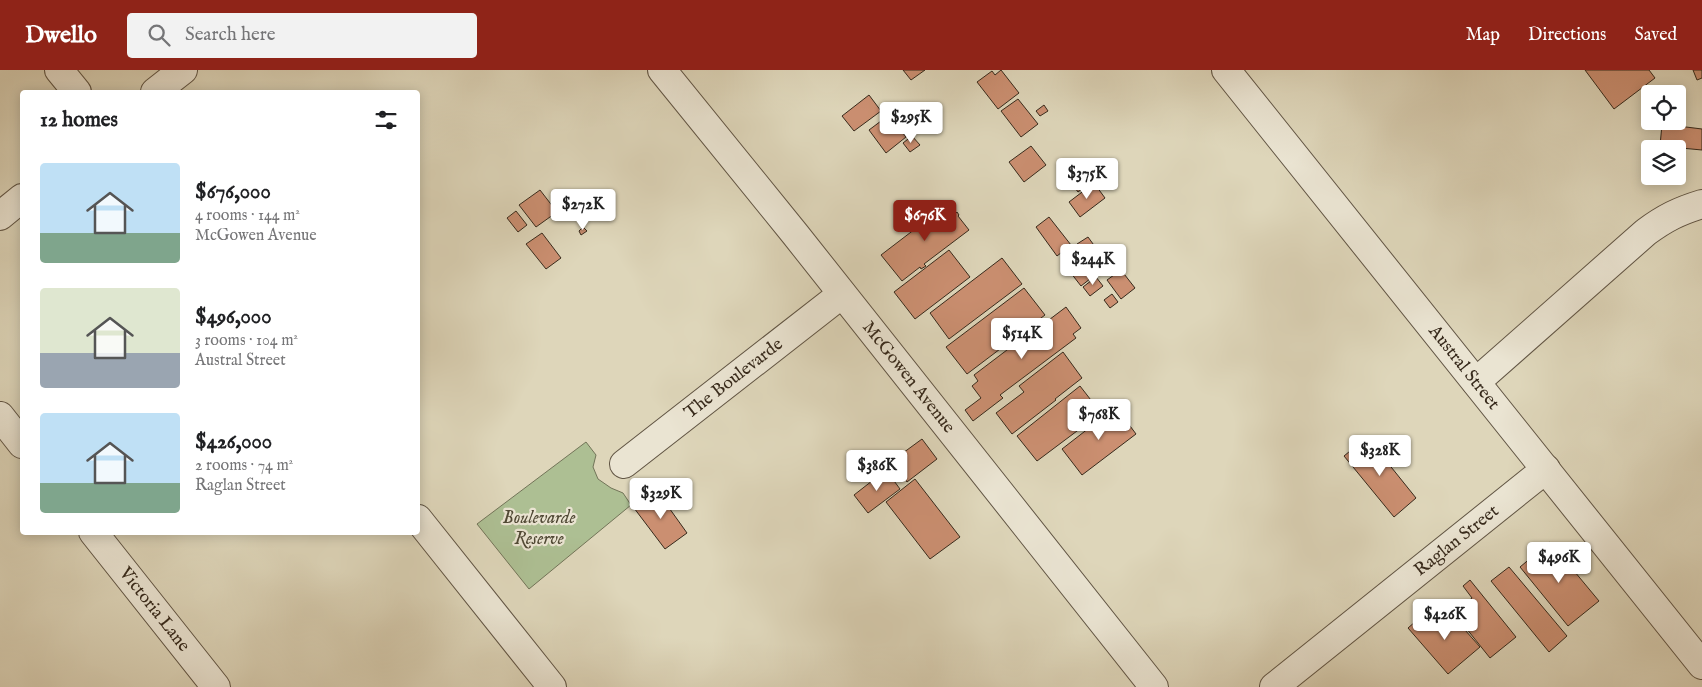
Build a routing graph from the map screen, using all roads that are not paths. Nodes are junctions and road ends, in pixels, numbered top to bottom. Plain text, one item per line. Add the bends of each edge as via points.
1 (59, 70) edge
2 (183, 70) edge
3 (662, 70) edge
4 (1226, 70) edge
5 (75, 90) edge
6 (158, 90) edge
7 (20, 200) edge
8 (1702, 204) edge
9 (0, 216) edge
10 (842, 294) junction
11 (1476, 382) junction
12 (0, 416) edge
13 (20, 441) edge
14 (624, 464) dead end
15 (1546, 469) junction
16 (420, 522) edge
17 (95, 535) edge
18 (1702, 665) edge
19 (216, 687) edge
20 (552, 687) edge
21 (1154, 687) edge
22 (1274, 687) edge

1 - 5 street
2 - 6 street
3 - 10 street, McGowen Avenue
4 - 11 street, Austral Street
7 - 9 street
8 - 11 street via 1664,218 1646,232
10 - 14 street, The Boulevarde
10 - 21 street, McGowen Avenue
11 - 15 street, Austral Street
12 - 13 street
15 - 18 street, Austral Street
15 - 22 street, Raglan Street
16 - 20 street
17 - 19 street, Victoria Lane

